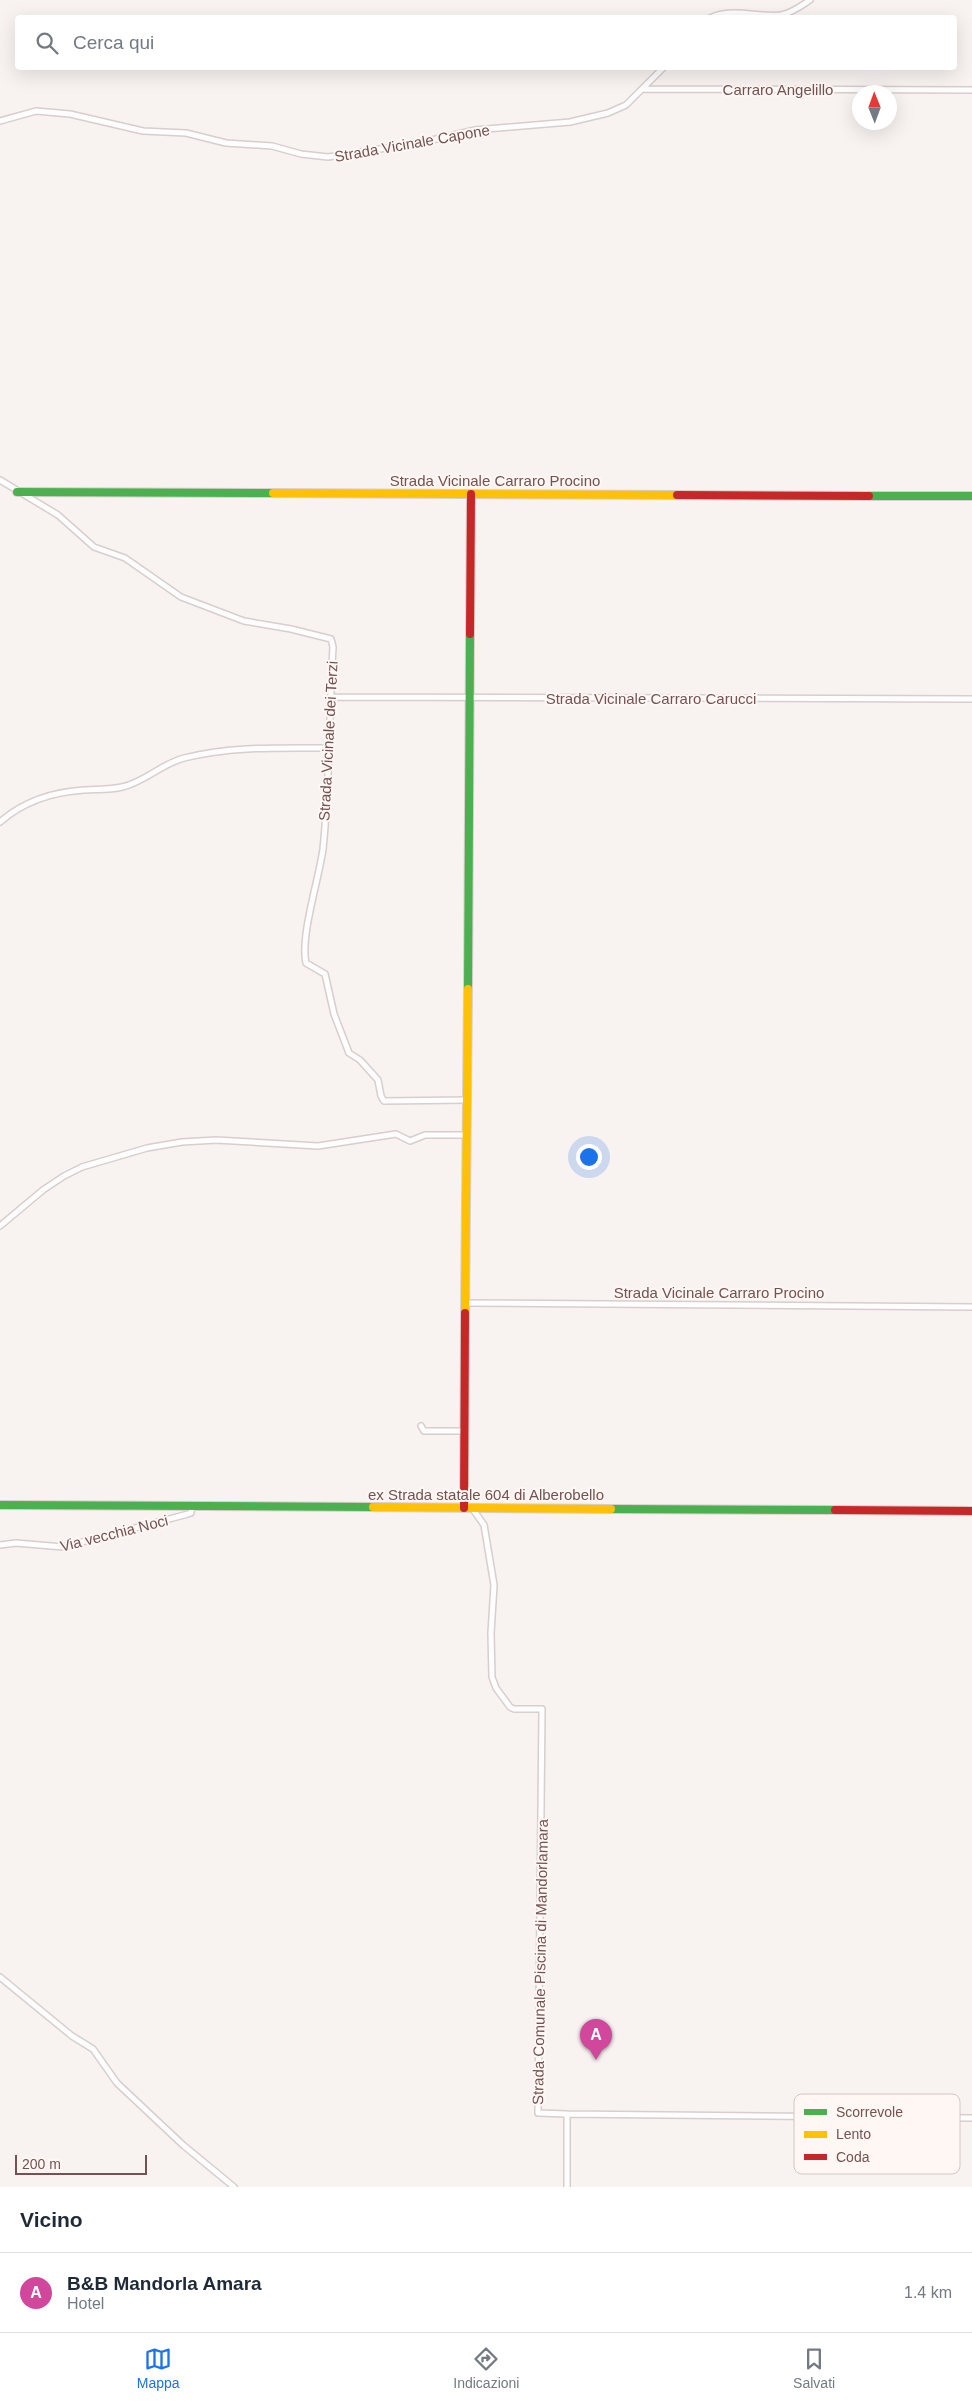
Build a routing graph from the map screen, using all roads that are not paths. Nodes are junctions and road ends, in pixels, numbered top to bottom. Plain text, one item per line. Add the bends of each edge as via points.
1 (810, 0) edge
2 (719, 15) edge
3 (661, 70) edge
4 (643, 89) junction
5 (972, 90) edge
6 (0, 121) edge
7 (0, 480) edge
8 (17, 492) junction
9 (471, 494) junction
10 (972, 496) edge
11 (331, 697) junction
12 (470, 697) junction
13 (972, 699) edge
14 (329, 748) junction
15 (0, 822) edge
16 (467, 1100) junction
17 (466, 1135) junction
18 (0, 1226) edge
19 (465, 1304) junction
20 (972, 1307) edge
21 (421, 1426) dead end
22 (465, 1431) junction
23 (0, 1504) edge
24 (192, 1506) junction
25 (468, 1508) junction
26 (972, 1511) edge
27 (0, 1545) edge
28 (0, 1977) edge
29 (567, 2114) junction
30 (794, 2116) edge
31 (234, 2187) edge
32 (567, 2187) edge

1 - 2 street via 783,14
3 - 4 street, Strada Vicinale Capone
4 - 5 street, Carraro Angelillo
4 - 6 street, Strada Vicinale Capone via 626,105 570,122 475,130 420,143 328,157 272,146 226,143 186,133 143,132 70,114 36,111
7 - 8 street, Strada Vicinale dei Terzi
8 - 9 street, Strada Vicinale Carraro Procino
8 - 11 street, Strada Vicinale dei Terzi via 58,515 94,548 125,558 181,597 244,621 331,639
9 - 10 street, Strada Vicinale Carraro Procino
9 - 12 street
11 - 12 street, Strada Vicinale Carraro Carucci
11 - 14 street, Strada Vicinale dei Terzi
12 - 13 street, Strada Vicinale Carraro Carucci
12 - 16 street
14 - 15 street via 241,748 184,758 128,786 64,792 38,798
14 - 16 street, Strada Vicinale dei Terzi via 322,850 306,963 325,974 334,1014 349,1053 378,1080 384,1100
16 - 17 street
17 - 18 street via 425,1135 410,1140 396,1134 312,1146 216,1140 147,1148 91,1164 64,1176
17 - 19 street
19 - 20 street, Strada Vicinale Carraro Procino
19 - 22 street
21 - 22 street via 424,1431
22 - 25 street
23 - 24 street, ex Strada statale 604 di Alberobello
24 - 25 street, ex Strada statale 604 di Alberobello
24 - 27 street, Via vecchia Noci via 188,1514 63,1547 16,1543
25 - 26 street, ex Strada statale 604 di Alberobello
25 - 29 street, Strada Comunale Piscina di Mandorlamara via 484,1525 494,1585 491,1633 493,1682 510,1707 542,1709 538,2113
28 - 31 street via 72,2036 93,2049 117,2083 177,2140
29 - 30 street
29 - 32 street

